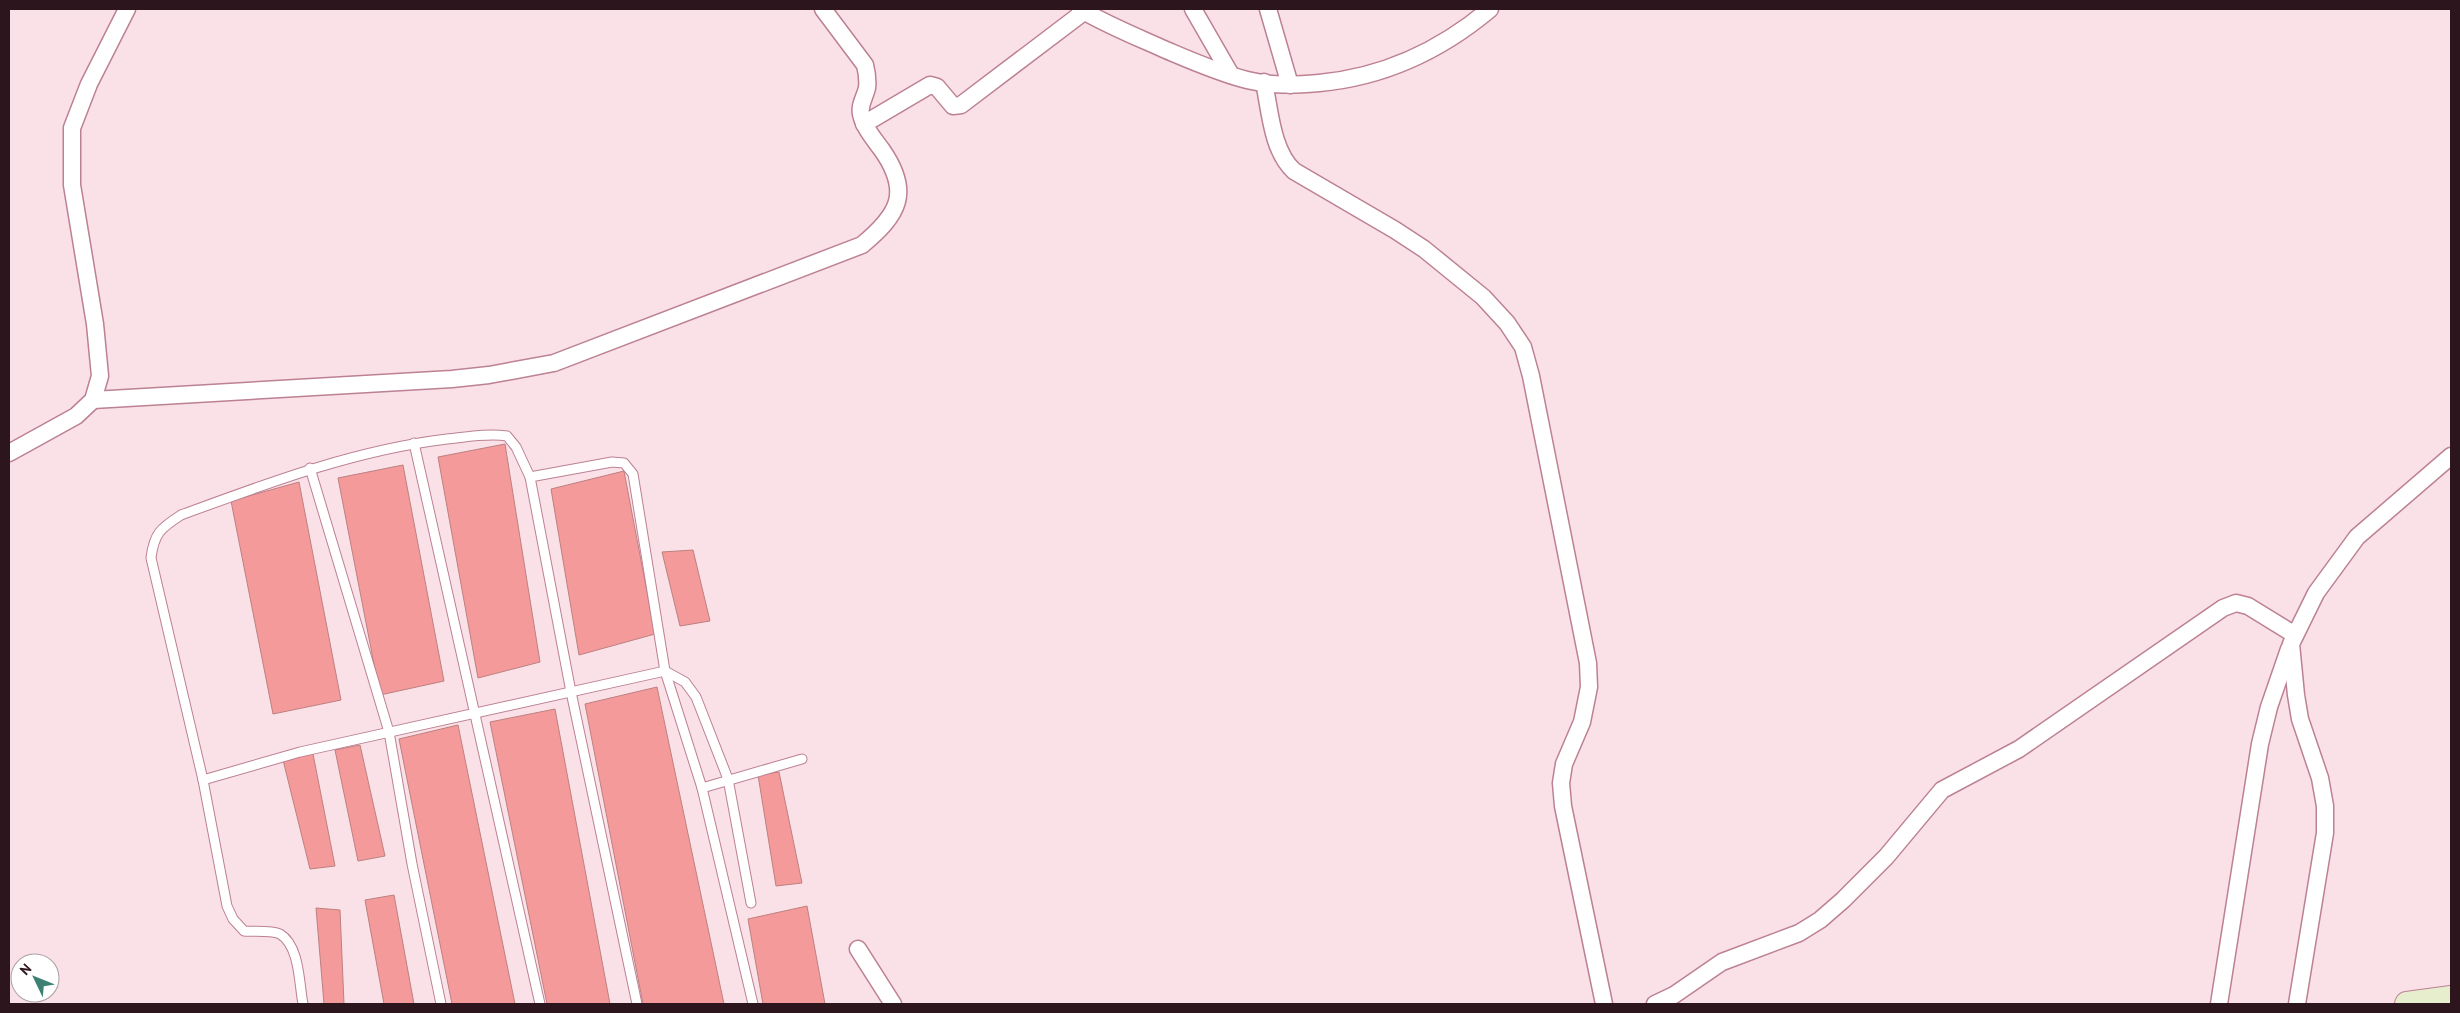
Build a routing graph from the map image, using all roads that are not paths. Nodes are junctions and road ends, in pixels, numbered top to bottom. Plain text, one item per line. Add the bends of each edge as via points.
1 (127, 9) edge
2 (823, 9) edge
3 (1193, 9) edge
4 (1268, 9) edge
5 (1490, 9) edge
6 (1082, 10) edge
7 (1231, 74) junction
8 (1264, 82) junction
9 (1290, 86) junction
10 (864, 124) junction
11 (93, 400) junction
12 (414, 443) junction
13 (9, 454) edge
14 (2451, 456) edge
15 (310, 468) junction
16 (530, 477) junction
17 (2293, 639) junction
18 (665, 671) junction
19 (571, 692) junction
20 (476, 713) junction
21 (389, 732) junction
22 (802, 758) dead end
23 (728, 779) junction
24 (203, 780) junction
25 (702, 788) junction
26 (751, 903) dead end
27 (858, 949) dead end
28 (2451, 998) edge
29 (303, 1004) edge
30 (441, 1004) edge
31 (540, 1004) edge
32 (637, 1004) edge
33 (753, 1004) edge
34 (893, 1004) edge
35 (1604, 1004) edge
36 (1655, 1004) edge
37 (2219, 1004) edge
38 (2297, 1004) edge
39 (2407, 1004) edge

1 - 11 street via 89,84 72,128 72,185 95,324 100,376
2 - 10 street via 865,65 867,89 860,111
3 - 7 street
4 - 9 street
5 - 9 street via 1448,41 1410,62 1367,76
6 - 7 street via 1144,40
6 - 10 street via 961,105 953,106 937,86 930,85
7 - 8 street
8 - 9 street
8 - 35 street via 1284,163 1436,258 1483,297 1523,347 1588,663 1589,687 1582,722 1564,764 1561,783
10 - 11 street via 891,163 899,187 896,210 862,245 554,363 452,379
11 - 13 street via 76,416
12 - 15 lane
12 - 16 lane via 493,434 507,436
12 - 20 lane
14 - 17 street via 2358,537 2316,593
15 - 21 lane
15 - 24 lane via 181,515 164,526 153,541 151,558
16 - 18 lane via 612,462 624,463 633,474
16 - 19 lane
17 - 36 street via 2248,606 2236,603 2222,608 2019,749 1942,790 1886,857 1820,920 1799,933 1722,962 1674,996
17 - 37 street via 2269,706 2260,744
17 - 38 street via 2300,719 2320,778 2325,806 2325,833
18 - 19 lane
18 - 23 lane via 685,682 696,697
18 - 25 lane
19 - 20 lane
19 - 32 lane
20 - 21 lane
20 - 31 lane
21 - 24 lane via 300,752
21 - 30 lane
22 - 23 lane
23 - 25 lane
23 - 26 lane
24 - 29 lane via 227,906 244,931 278,933 287,940 294,954
25 - 33 lane
27 - 34 street
28 - 39 main road

